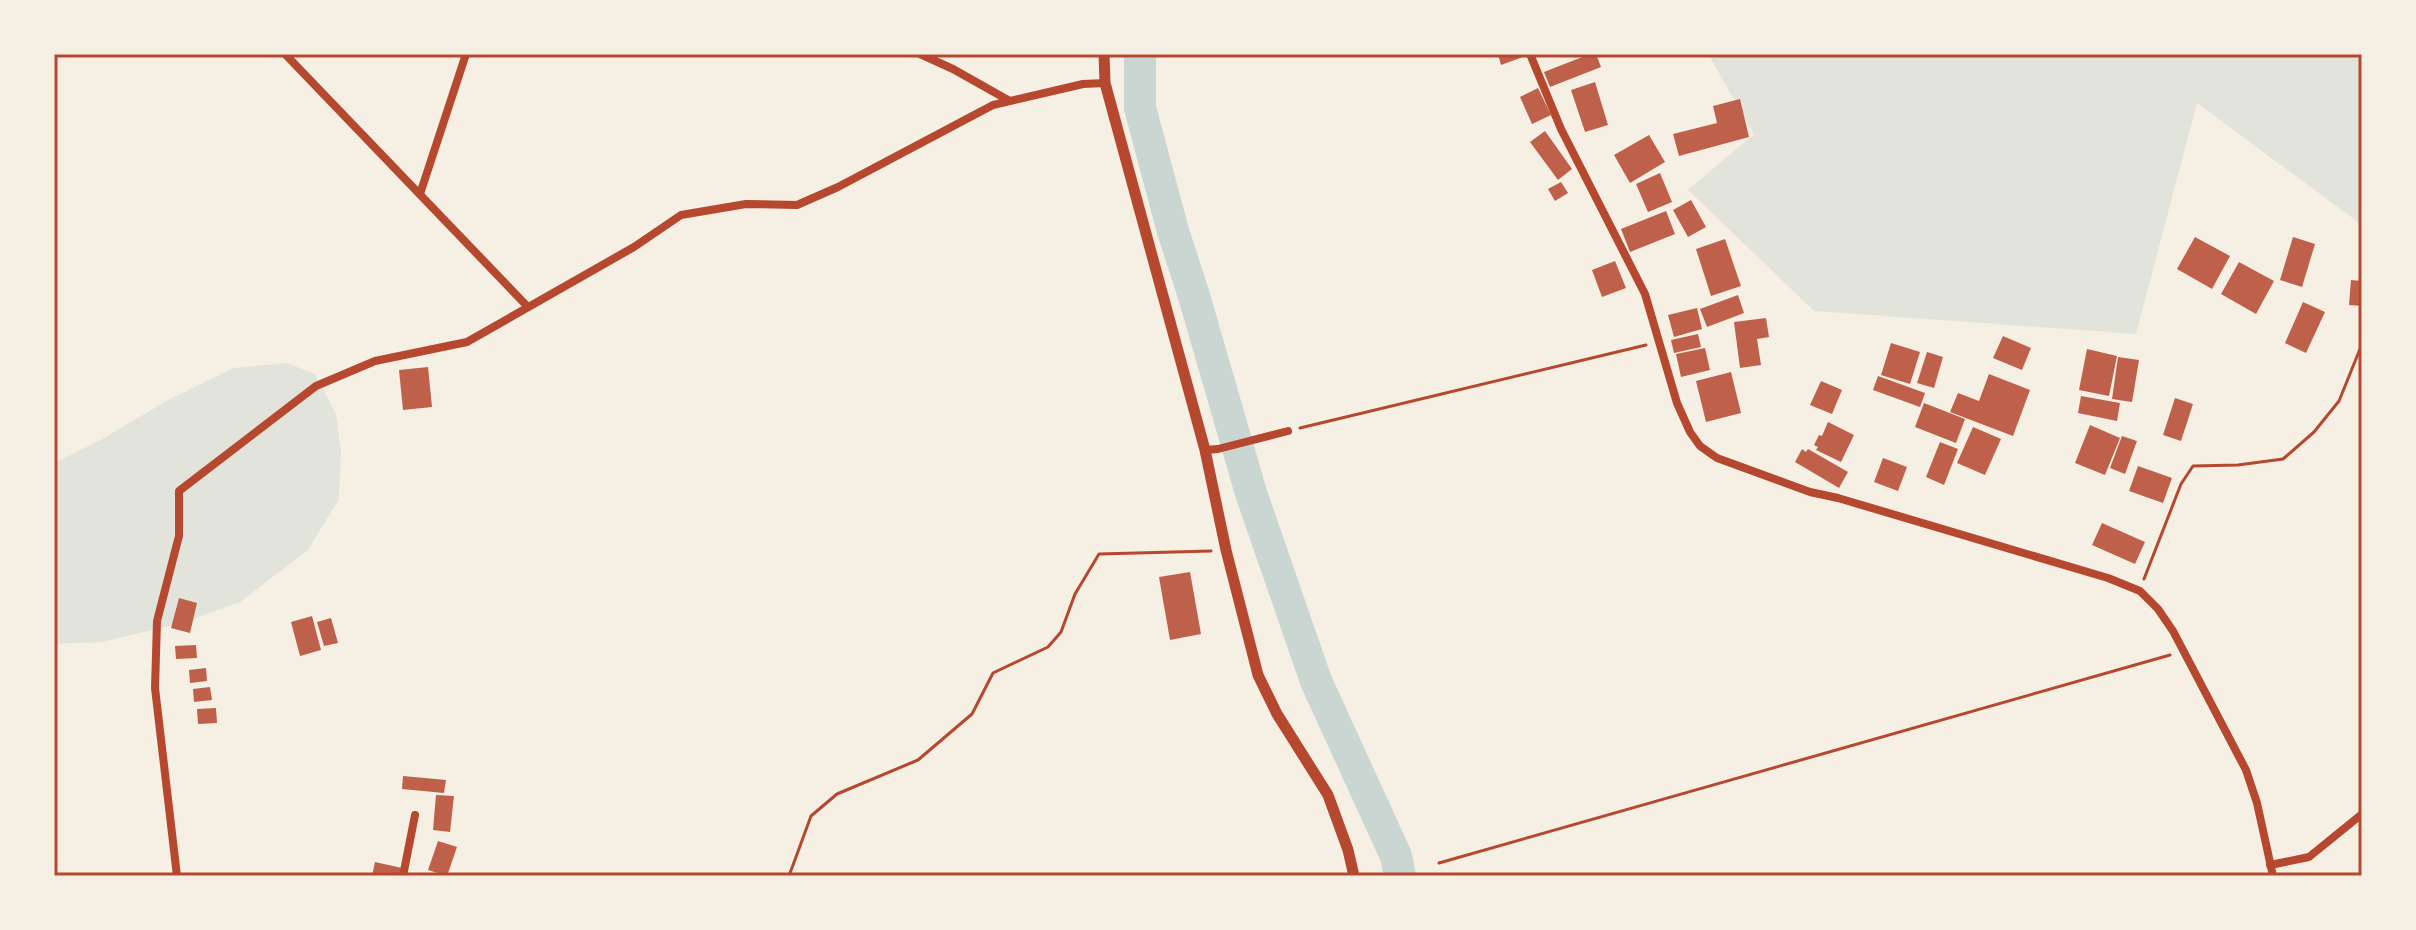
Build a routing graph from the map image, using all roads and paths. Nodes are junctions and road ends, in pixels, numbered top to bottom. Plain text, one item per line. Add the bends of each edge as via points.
1 (285, 54) edge
2 (466, 54) edge
3 (920, 54) edge
4 (1104, 54) edge
5 (1530, 54) edge
6 (1105, 83) junction
7 (1008, 100) junction
8 (420, 194) junction
9 (527, 306) junction
10 (1660, 342) junction
11 (2362, 344) edge
12 (1288, 431) joint
13 (1205, 450) junction
14 (1226, 550) junction
15 (2140, 591) junction
16 (2183, 651) junction
17 (2362, 814) edge
18 (415, 815) dead end
19 (1439, 863) dead end
20 (2270, 865) junction
21 (177, 876) edge
22 (403, 876) edge
23 (789, 876) edge
24 (1354, 876) edge
25 (2273, 876) edge

1 - 8 street
2 - 8 street
3 - 7 street
4 - 6 street
5 - 10 street via 1561,129 1645,294
6 - 7 street
6 - 13 street
7 - 9 street via 797,205 746,204 681,215
8 - 9 street
9 - 21 street via 467,342 375,361 316,386 179,491 179,536 157,621 155,688
10 - 12 path
10 - 15 street via 1686,425 1700,446 1717,458 1810,492
11 - 15 path via 2339,401 2283,459 2193,466 2181,484
12 - 13 street
13 - 14 street
14 - 23 path via 1099,554 1075,594 1061,632 1048,647 993,673 972,714 918,760 837,794 811,816
14 - 24 street via 1258,675 1328,795
15 - 16 street via 2158,609
16 - 19 path
16 - 20 street via 2246,770
17 - 20 street via 2309,857
18 - 22 street
20 - 25 street

